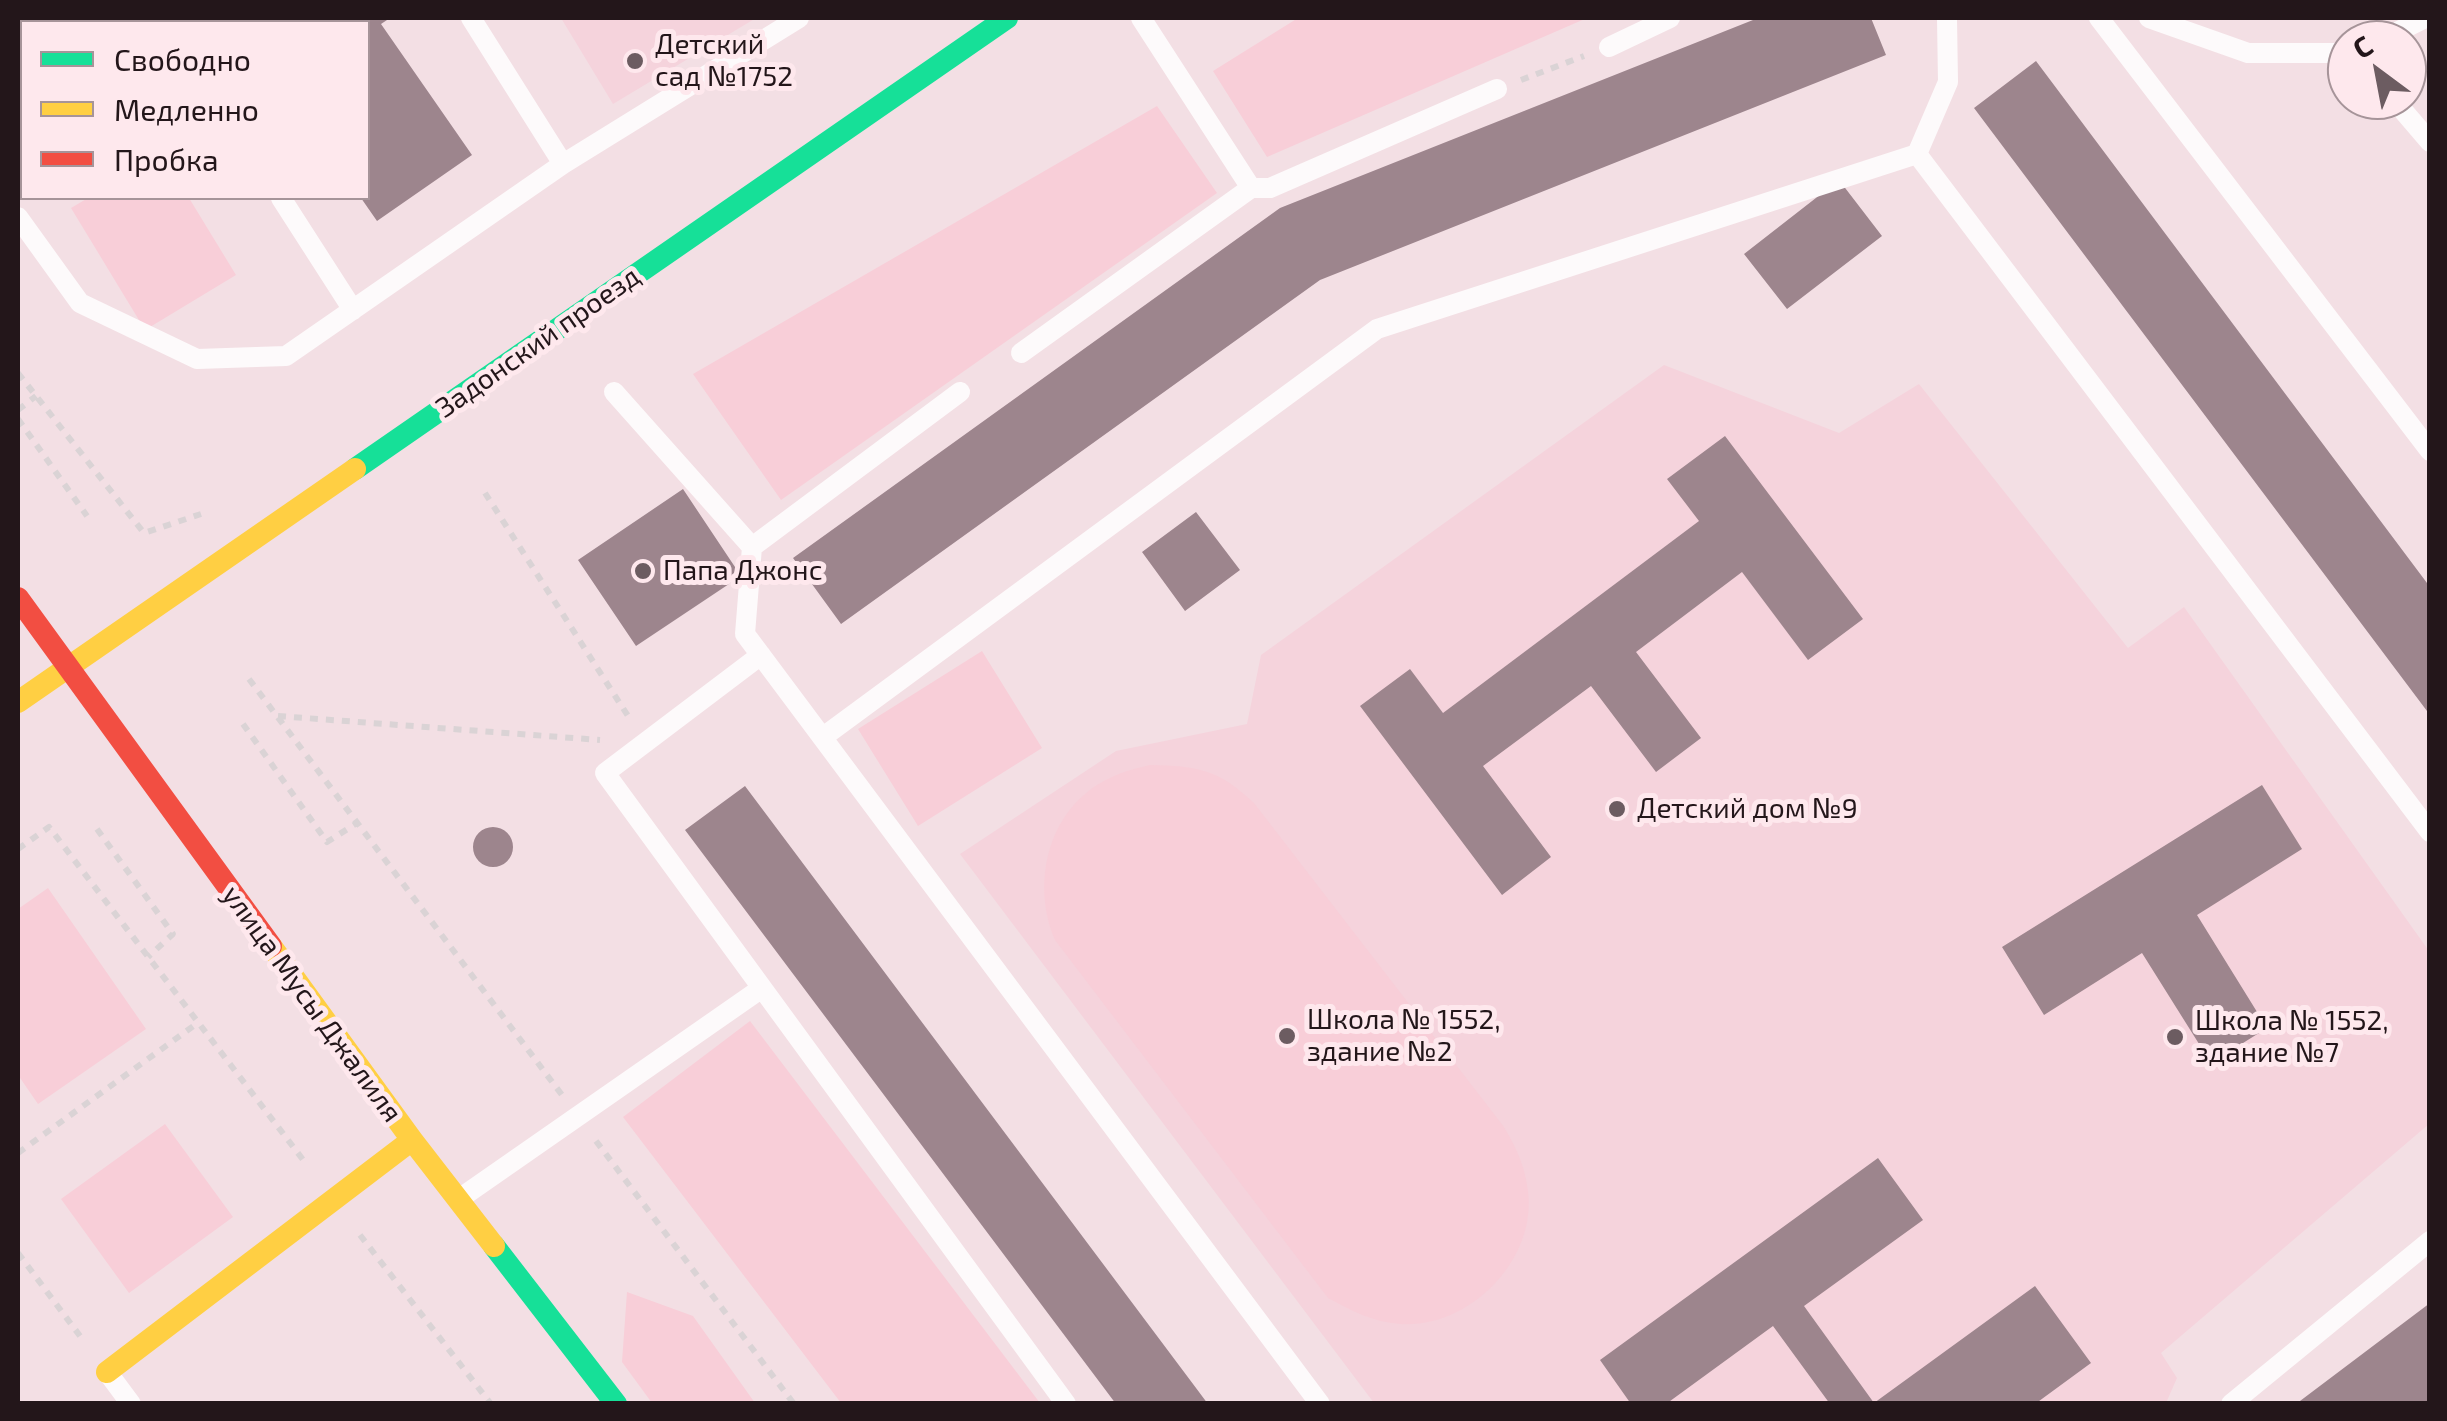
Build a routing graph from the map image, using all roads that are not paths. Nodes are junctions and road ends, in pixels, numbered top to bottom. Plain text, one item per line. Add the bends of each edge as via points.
1 (471, 18) edge
2 (799, 18) edge
3 (1007, 18) edge
4 (1141, 18) edge
5 (1670, 18) edge
6 (1947, 18) edge
7 (2100, 18) edge
8 (2149, 18) edge
9 (1609, 46) road end
10 (2327, 54) edge
11 (1497, 89) road end
12 (2411, 120) edge
13 (2430, 142) edge
14 (1916, 154) junction
15 (563, 164) junction
16 (1251, 188) junction
17 (282, 200) edge
18 (18, 217) edge
19 (353, 310) junction
20 (1022, 353) dead end
21 (614, 392) dead end
22 (960, 392) dead end
23 (2430, 452) edge
24 (752, 548) junction
25 (18, 598) edge
26 (761, 655) junction
27 (70, 668) junction
28 (18, 702) edge
29 (822, 737) junction
30 (2426, 822) edge
31 (762, 988) junction
32 (412, 1140) junction
33 (458, 1200) junction
34 (2430, 1242) edge
35 (107, 1372) joint
36 (131, 1404) edge
37 (616, 1404) edge
38 (1066, 1404) edge
39 (1320, 1404) edge
40 (2231, 1404) edge

1 - 15 lane
2 - 15 lane
3 - 27 street, Задонский проезд
4 - 16 lane
5 - 9 lane
6 - 14 lane via 1948,82
7 - 23 lane
8 - 10 lane via 2248,53
11 - 16 lane via 1270,188
12 - 13 lane
14 - 29 lane via 1377,329
14 - 30 lane
15 - 19 lane
16 - 20 lane
17 - 19 lane
18 - 19 lane via 80,303 197,359 286,356
21 - 24 lane
22 - 24 lane
24 - 26 lane via 745,634
25 - 27 street, улица Мусы Джалиля
26 - 29 lane
26 - 31 lane via 605,773
27 - 28 street, Задонский проезд
27 - 32 street, улица Мусы Джалиля
29 - 39 lane
31 - 33 lane
31 - 38 lane
32 - 33 street, улица Мусы Джалиля
32 - 35 street
33 - 37 street, улица Мусы Джалиля
34 - 40 lane
35 - 36 lane

